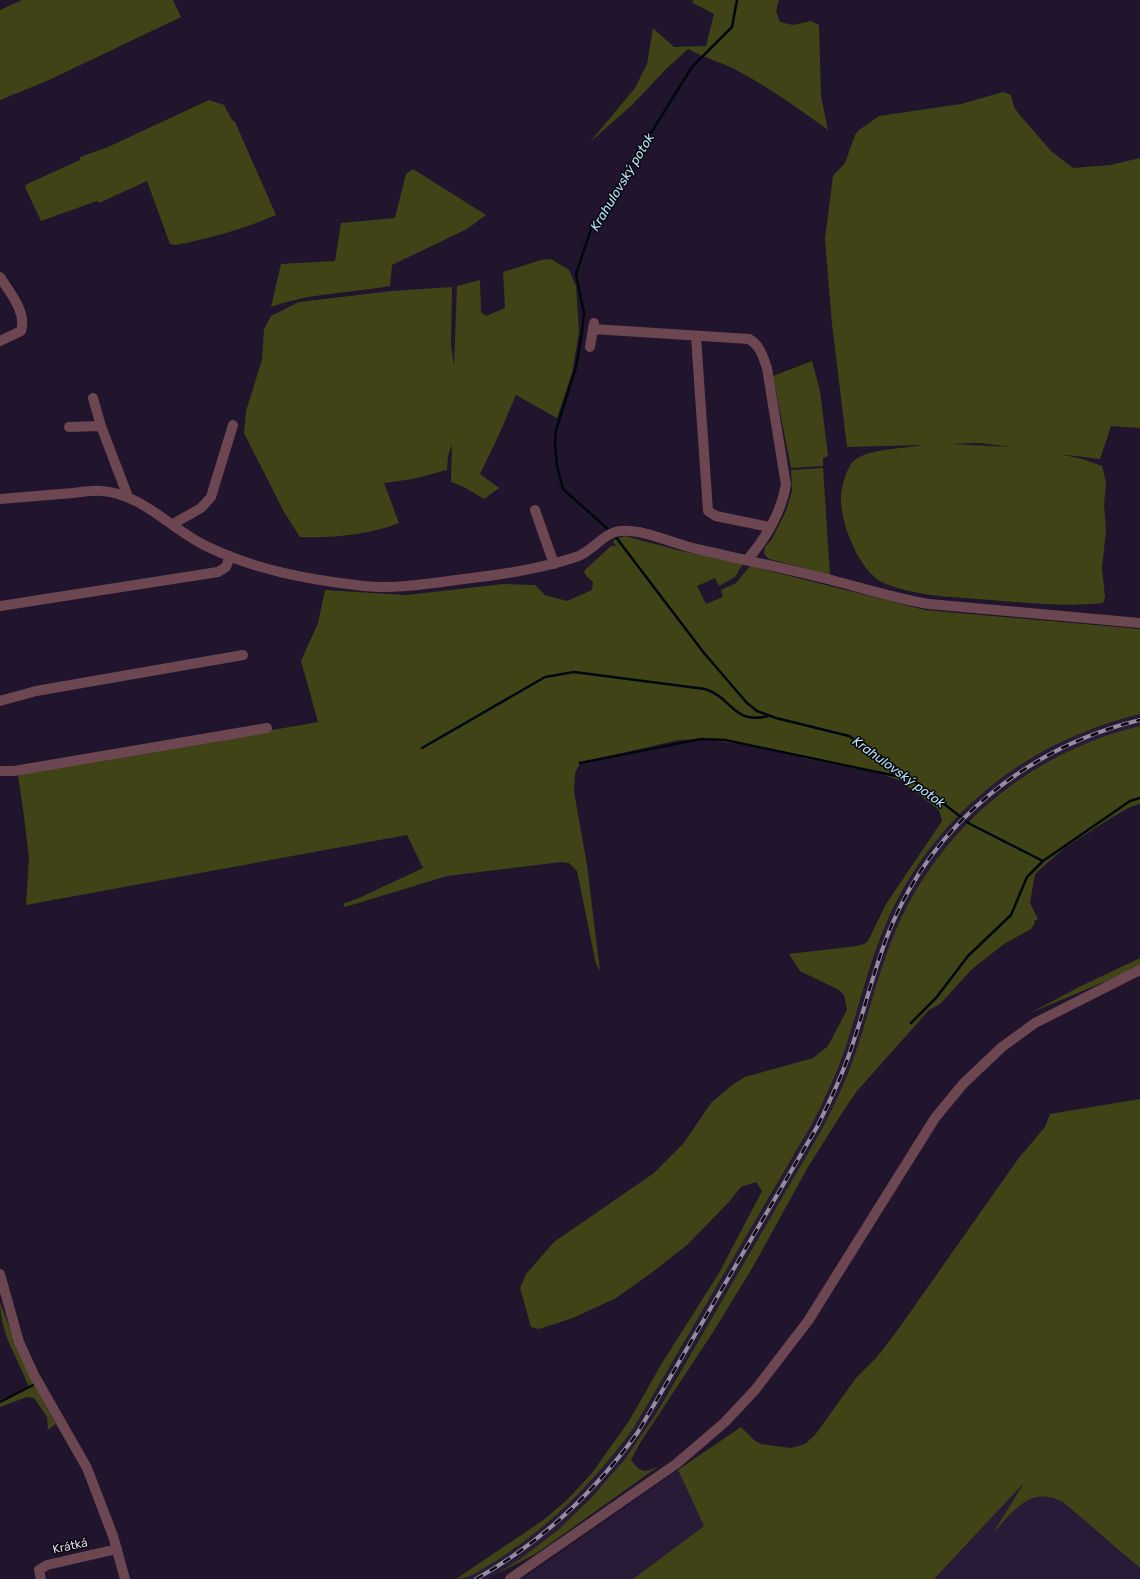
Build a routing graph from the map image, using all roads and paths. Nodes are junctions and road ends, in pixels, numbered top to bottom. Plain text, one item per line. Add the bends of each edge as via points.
1 (0, 277) edge
2 (696, 337) junction
3 (0, 341) edge
4 (590, 347) dead end
5 (93, 398) dead end
6 (233, 425) dead end
7 (101, 426) junction
8 (69, 427) dead end
9 (128, 497) junction
10 (0, 499) edge
11 (535, 510) dead end
12 (173, 524) junction
13 (769, 527) junction
14 (230, 556) junction
15 (748, 559) junction
16 (554, 564) junction
17 (0, 606) edge
18 (1140, 623) edge
19 (243, 655) dead end
20 (0, 701) edge
21 (267, 728) dead end
22 (0, 771) edge
23 (1140, 970) edge
24 (0, 1274) edge
25 (117, 1549) junction
26 (41, 1579) edge
27 (125, 1579) edge
28 (510, 1579) edge

1 - 3 street via 19,308 24,323 21,331
2 - 4 street via 593,326
2 - 13 street via 708,511 716,516
2 - 13 street via 749,339 755,342 761,351 768,375 786,485 784,497
5 - 7 street
6 - 12 street via 211,497 202,508
7 - 8 street
7 - 9 street
9 - 10 street via 101,490
9 - 12 street
11 - 16 street
12 - 14 street via 203,544
13 - 15 street via 760,545
14 - 16 street via 308,578 367,586 399,587 508,574
14 - 17 street via 226,567 218,572
15 - 16 street via 619,530 607,536 584,555
15 - 18 street via 896,598 929,604
19 - 20 street via 36,691
21 - 22 street via 14,771
23 - 28 street via 1035,1023 1002,1047 963,1084 935,1118 808,1320 755,1390 724,1423 676,1464
24 - 25 street via 22,1349 87,1468
25 - 26 street, Krátká via 46,1565 39,1570
25 - 27 street

